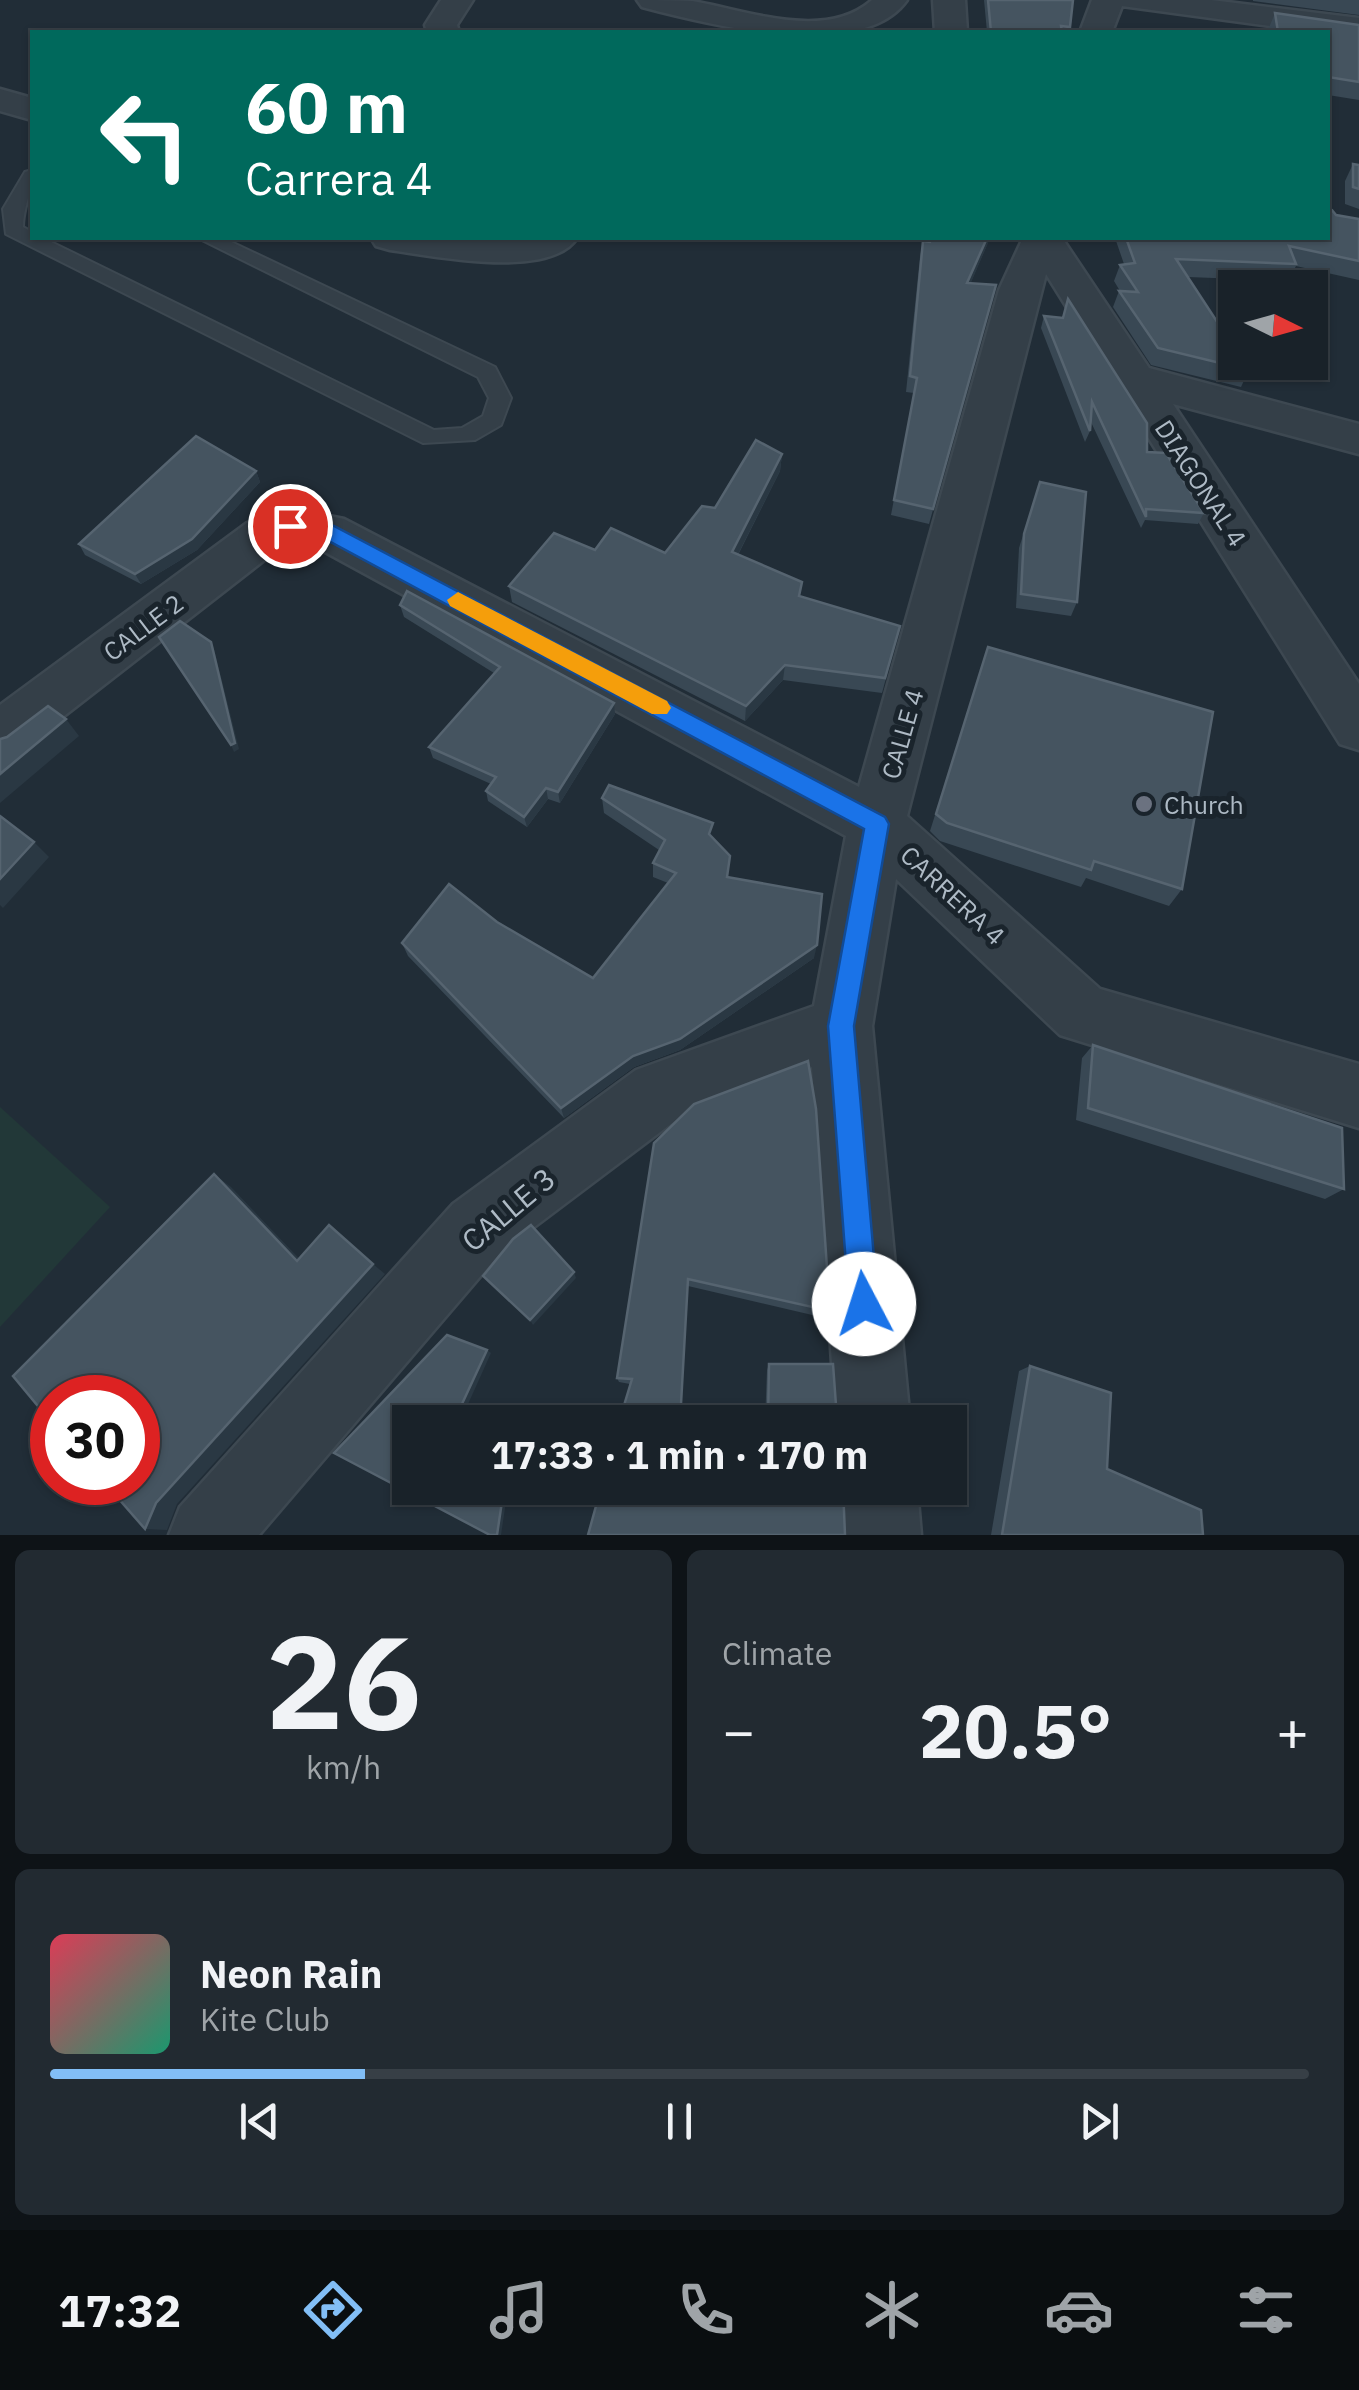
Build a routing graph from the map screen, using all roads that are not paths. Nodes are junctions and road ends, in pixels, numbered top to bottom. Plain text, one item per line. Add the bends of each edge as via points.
1 (457, 0) edge
2 (654, 0) edge
3 (891, 0) edge
4 (949, 0) edge
5 (1108, 0) edge
6 (1133, 0) edge
7 (1359, 28) edge
8 (442, 30) edge
9 (951, 30) edge
10 (1097, 30) edge
11 (0, 99) edge
12 (30, 109) edge
13 (30, 180) edge
14 (30, 238) edge
15 (33, 240) edge
16 (212, 240) edge
17 (404, 240) edge
18 (550, 240) edge
19 (1042, 240) edge
20 (1044, 240) edge
21 (1134, 380) junction
22 (1359, 439) edge
23 (290, 526) joint
24 (1359, 728) edge
25 (0, 735) edge
26 (877, 824) junction
27 (841, 1026) junction
28 (1359, 1096) edge
29 (872, 1405) edge
30 (879, 1505) edge
31 (208, 1535) edge
32 (882, 1535) edge

1 - 8 street
2 - 3 street via 792,29 849,28
4 - 9 street
5 - 10 street
6 - 7 street
11 - 12 street
13 - 14 lane via 13,210 13,230
15 - 16 lane via 431,438 468,435 493,420 500,398 487,372
17 - 18 street via 496,253
19 - 26 street, CALLE 4 via 1019,290
20 - 21 street, DIAGONAL 4
21 - 22 street
21 - 24 street, DIAGONAL 4
23 - 25 street, CALLE 2 via 264,535
23 - 26 street, CARRERA 4 via 327,531
26 - 27 street, CALLE 4
26 - 28 street, CARRERA 4 via 1082,1014
27 - 29 street, CALLE 4
27 - 31 street, CALLE 3 via 659,1093 477,1228
30 - 32 street

